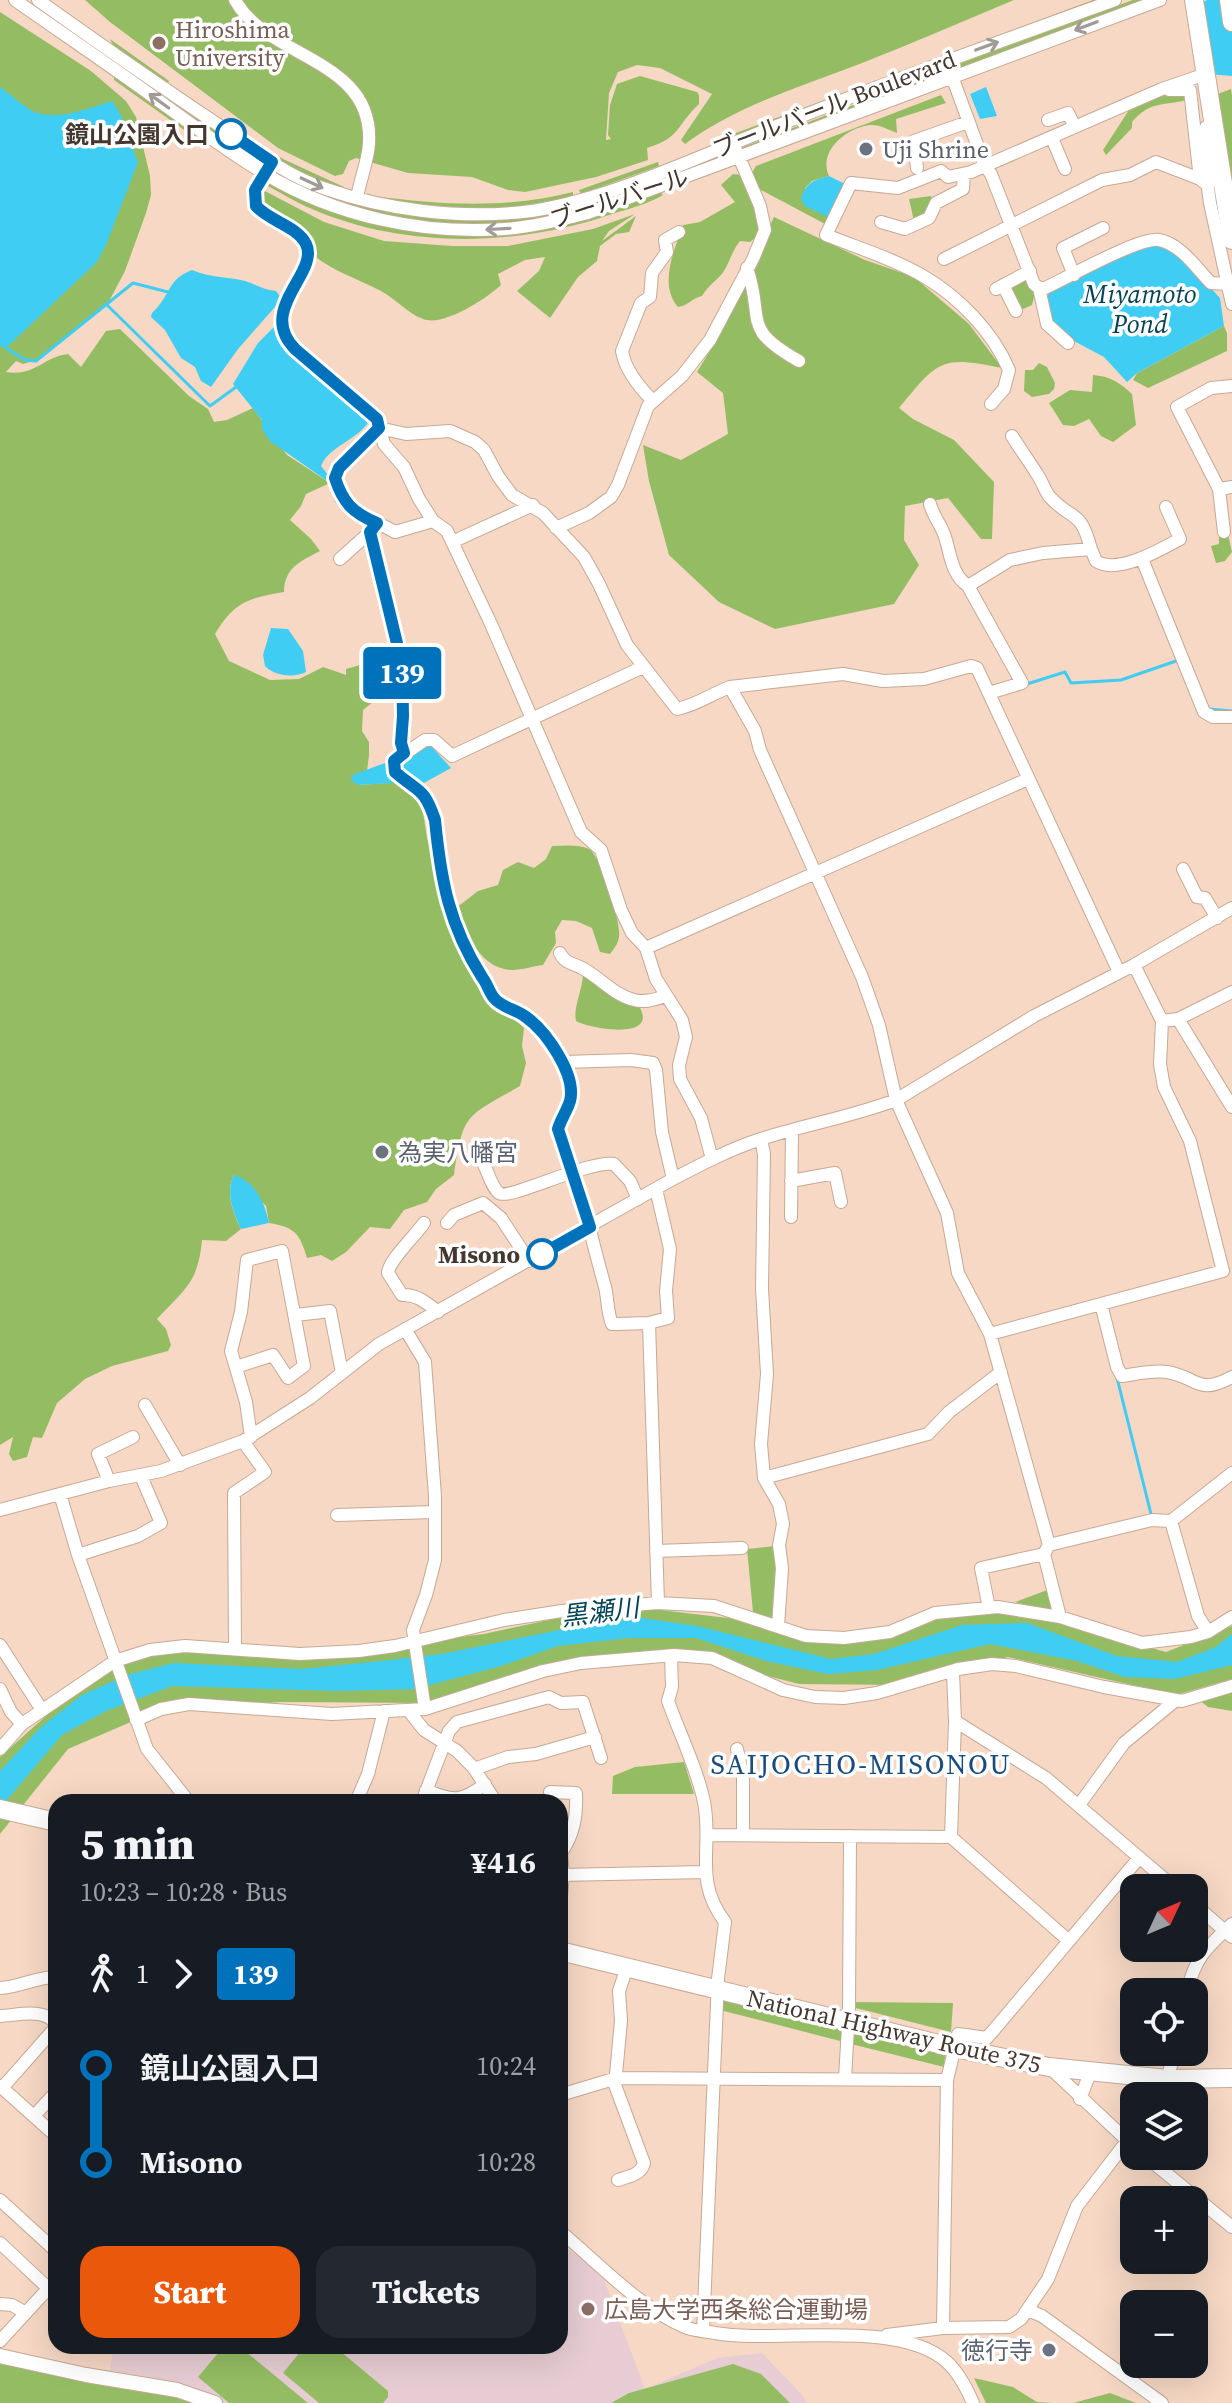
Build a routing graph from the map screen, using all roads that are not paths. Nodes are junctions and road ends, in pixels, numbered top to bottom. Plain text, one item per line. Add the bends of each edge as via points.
1 (15, 0) edge
2 (38, 0) edge
3 (235, 0) edge
4 (1115, 0) edge
5 (1160, 0) edge
6 (1194, 0) edge
7 (1229, 0) edge
8 (1232, 22) edge
9 (1198, 36) junction
10 (946, 61) junction
11 (1200, 76) junction
12 (952, 77) junction
13 (1162, 89) junction
14 (1048, 120) dead end
15 (968, 122) junction
16 (1075, 127) junction
17 (1052, 138) junction
18 (733, 143) junction
19 (739, 157) junction
20 (945, 160) dead end
21 (272, 162) junction
22 (985, 166) junction
23 (917, 168) dead end
24 (1065, 169) dead end
25 (265, 174) junction
26 (964, 174) junction
27 (948, 177) junction
28 (1207, 185) junction
29 (357, 198) junction
30 (881, 222) dead end
31 (1011, 226) junction
32 (1103, 228) dead end
33 (679, 232) dead end
34 (1232, 240) edge
35 (944, 259) dead end
36 (747, 268) junction
37 (1030, 271) junction
38 (1074, 275) junction
39 (1228, 284) junction
40 (1039, 288) junction
41 (1232, 304) edge
42 (1016, 311) dead end
43 (1068, 343) dead end
44 (799, 361) dead end
45 (1232, 386) edge
46 (653, 401) junction
47 (991, 404) dead end
48 (379, 428) junction
49 (1012, 436) dead end
50 (1225, 488) edge
51 (930, 504) dead end
52 (533, 505) junction
53 (1166, 507) dead end
54 (433, 521) junction
55 (374, 528) junction
56 (556, 528) junction
57 (1224, 532) dead end
58 (452, 542) junction
59 (1091, 549) junction
60 (340, 559) dead end
61 (1142, 559) junction
62 (968, 586) junction
63 (643, 667) junction
64 (730, 687) junction
65 (989, 693) junction
66 (1232, 717) edge
67 (532, 720) junction
68 (404, 753) junction
69 (1028, 779) junction
70 (1183, 869) dead end
71 (814, 873) junction
72 (1232, 908) edge
73 (1217, 918) junction
74 (646, 948) junction
75 (560, 953) dead end
76 (1134, 965) junction
77 (1119, 972) junction
78 (1232, 992) edge
79 (666, 996) junction
80 (1178, 1019) junction
81 (1162, 1021) junction
82 (562, 1062) junction
83 (896, 1100) junction
84 (1232, 1107) edge
85 (792, 1131) junction
86 (761, 1139) junction
87 (712, 1159) junction
88 (484, 1165) dead end
89 (572, 1171) junction
90 (673, 1179) junction
91 (791, 1181) junction
92 (656, 1189) junction
93 (638, 1199) junction
94 (841, 1202) dead end
95 (791, 1217) dead end
96 (424, 1223) dead end
97 (447, 1223) dead end
98 (590, 1227) junction
99 (529, 1261) junction
100 (1101, 1304) junction
101 (438, 1312) junction
102 (296, 1315) junction
103 (649, 1323) junction
104 (405, 1329) junction
105 (990, 1334) junction
106 (236, 1367) junction
107 (1001, 1372) junction
108 (342, 1373) junction
109 (1232, 1377) edge
110 (145, 1405) dead end
111 (113, 1429) dead end
112 (133, 1437) dead end
113 (247, 1439) junction
114 (120, 1443) junction
115 (180, 1465) junction
116 (1232, 1473) edge
117 (141, 1476) junction
118 (764, 1478) junction
119 (109, 1481) junction
120 (60, 1494) junction
121 (0, 1510) edge
122 (434, 1512) junction
123 (337, 1515) dead end
124 (1171, 1521) junction
125 (742, 1548) dead end
126 (1046, 1549) junction
127 (656, 1551) junction
128 (78, 1555) junction
129 (658, 1603) junction
130 (989, 1608) junction
131 (1060, 1617) junction
132 (1232, 1617) edge
133 (778, 1626) junction
134 (1208, 1632) junction
135 (415, 1643) junction
136 (0, 1645) edge
137 (235, 1648) junction
138 (671, 1656) junction
139 (115, 1661) junction
140 (953, 1672) junction
141 (1232, 1686) edge
142 (0, 1689) edge
143 (1176, 1700) junction
144 (425, 1705) junction
145 (42, 1710) junction
146 (408, 1710) junction
147 (384, 1711) junction
148 (136, 1720) junction
149 (955, 1721) junction
150 (22, 1724) junction
151 (595, 1737) junction
152 (444, 1744) junction
153 (0, 1749) edge
154 (737, 1749) dead end
155 (601, 1758) dead end
156 (474, 1769) junction
157 (485, 1784) junction
158 (550, 1792) dead end
159 (183, 1794) edge
160 (359, 1794) edge
161 (425, 1794) edge
162 (468, 1794) edge
163 (491, 1794) edge
164 (1079, 1805) junction
165 (7, 1810) edge
166 (48, 1820) edge
167 (707, 1835) junction
168 (743, 1835) junction
169 (850, 1836) junction
170 (951, 1837) junction
171 (568, 1842) edge
172 (1139, 1858) junction
173 (705, 1872) junction
174 (1158, 1874) edge
175 (568, 1875) edge
176 (1208, 1914) edge
177 (1230, 1930) edge
178 (1069, 1941) junction
179 (568, 1953) edge
180 (627, 1967) junction
181 (48, 1977) edge
182 (1190, 1978) edge
183 (0, 1988) edge
184 (717, 1989) junction
185 (0, 2016) edge
186 (48, 2017) edge
187 (848, 2022) junction
188 (48, 2028) edge
189 (955, 2048) junction
190 (1171, 2066) edge
191 (1049, 2067) junction
192 (1090, 2073) junction
193 (714, 2076) junction
194 (617, 2078) junction
195 (845, 2078) junction
196 (1232, 2078) edge
197 (1167, 2079) junction
198 (947, 2080) junction
199 (1165, 2082) edge
200 (1, 2087) edge
201 (568, 2093) edge
202 (1080, 2099) junction
203 (48, 2101) edge
204 (34, 2116) junction
205 (48, 2129) edge
206 (1120, 2131) edge
207 (1120, 2155) edge
208 (1162, 2170) edge
209 (618, 2180) dead end
210 (0, 2200) edge
211 (1232, 2227) edge
212 (0, 2243) edge
213 (48, 2244) edge
214 (568, 2244) edge
215 (48, 2281) edge
216 (48, 2288) edge
217 (0, 2304) edge
218 (1028, 2310) junction
219 (26, 2313) junction
220 (943, 2328) junction
221 (703, 2331) junction
222 (865, 2337) junction
223 (0, 2341) edge
224 (0, 2356) edge
225 (215, 2403) edge
226 (973, 2403) edge
227 (1162, 2403) edge

25 -> 1 street, ブールバール
2 - 21 street, ブールバール Boulevard
3 - 29 street via 256,25 334,73 355,95 369,141
10 -> 4 street, ブールバール Boulevard
5 -> 12 street, ブールバール
6 - 9 highway
7 - 8 highway
9 - 11 street
9 - 34 highway
10 - 12 street
10 - 18 street, ブールバール Boulevard
11 - 13 street
11 - 28 street
12 - 15 street
12 - 19 street, ブールバール
13 - 16 street
13 - 28 street via 1190,90
14 - 16 street via 1068,113
15 - 22 street
15 - 23 street via 914,141
16 - 17 street
17 - 22 street
17 - 24 street
18 - 19 street
18 - 29 street, ブールバール Boulevard via 617,188 526,212 447,213
19 -> 25 street, ブールバール via 588,213 495,230 378,219 320,201
19 - 36 street via 765,230
20 - 27 street
21 - 25 street
21 -> 29 street, ブールバール Boulevard via 324,189
22 - 26 street
22 - 31 street
25 - 48 street via 255,190 256,206 308,248 284,308 284,332 295,349 377,419
26 - 27 street
26 - 30 street via 963,189 936,203 929,218 905,229
27 - 47 street via 941,171 898,188 851,183 826,235 922,275 976,319 1009,370 1004,389
28 - 31 street via 1156,162 1096,183
28 - 39 street
31 - 35 street
31 - 37 street
32 - 38 street via 1063,248
33 - 46 street via 665,240 667,252 652,273 650,297 641,303 622,351
36 - 44 street via 755,323 777,349
36 - 46 street via 710,340 682,376
37 - 40 street
37 - 42 street via 1000,287
38 - 39 street via 1143,242 1160,240 1182,252 1211,283
38 - 40 street
39 - 41 street
40 - 43 street via 1047,324
45 - 50 street via 1211,388 1177,407
46 - 56 street via 611,497
48 - 52 street via 464,436 484,450 512,495
48 - 54 street
48 - 55 street via 335,478 341,498
49 - 59 street via 1046,492 1083,523
50 - 57 street
51 - 62 street via 955,572
52 - 56 street
52 - 58 street
53 - 61 street via 1180,539
54 - 55 street via 395,532
54 - 58 street
55 - 60 street
55 - 68 street via 402,664
56 - 63 street via 584,557
58 - 67 street
59 - 61 street via 1104,566
59 - 62 street via 1010,560
61 - 66 street via 1204,712
62 - 65 street via 1022,683
63 - 64 street via 677,709
63 - 67 street
64 - 65 street via 843,674 883,681 924,679 971,666 980,671
64 - 71 street via 755,731
65 - 69 street
67 - 68 street via 452,756 434,740
67 - 74 street via 581,832 601,850 621,910
68 - 82 street via 394,761 395,772 424,792 430,806 449,913 468,956 494,997 528,1018
69 - 71 street
69 - 77 street
70 - 73 street via 1197,897 1205,898
71 - 74 street
71 - 83 street via 862,977
72 - 73 street
73 - 76 street
74 - 79 street
75 - 79 street via 564,961 636,1001
76 - 77 street
76 - 81 street
77 - 83 street via 1034,1016
78 - 80 street
79 - 87 street via 686,1037 680,1079 701,1118
80 - 81 street
80 - 84 street
81 - 100 street via 1164,1087 1190,1141 1223,1271
82 - 89 street via 570,1100 558,1129
82 - 90 street via 653,1063
83 - 85 street
83 - 105 street via 947,1213 958,1273
85 - 86 street
85 - 91 street
86 - 87 street
86 - 118 street
87 - 90 street
88 - 89 street via 503,1195
89 - 93 street via 614,1164
89 - 98 street
90 - 92 street
91 - 94 street via 835,1173
91 - 95 street
92 - 93 street
92 - 103 street via 670,1249 668,1318
93 - 98 street
96 - 101 street via 388,1273 402,1295 425,1301
97 - 99 street via 483,1203 501,1218
98 - 99 street
98 - 103 street via 612,1324
99 - 101 street
100 - 105 street
100 - 109 street via 1122,1376 1167,1372 1214,1386
101 - 104 street
102 - 106 street via 304,1366 288,1378 273,1355
102 - 106 street via 282,1251 247,1260 231,1351
102 - 108 street via 330,1311
103 - 127 street
104 - 108 street
104 - 122 street via 425,1362
105 - 107 street
106 - 113 street via 246,1402
107 - 118 street via 928,1434
107 - 126 street
108 - 113 street
110 - 115 street
111 - 114 street
112 - 114 street
113 - 115 street
113 - 137 street via 265,1472 234,1493
114 - 119 street via 98,1454
115 - 117 street
116 - 124 street
117 - 119 street
117 - 128 street via 161,1523
118 - 133 street via 783,1524
119 - 120 street
120 - 121 street
120 - 128 street
122 - 123 street
122 - 135 street via 435,1560 413,1630
124 - 126 street via 1152,1520
124 - 134 street via 1198,1616
125 - 127 street
126 - 130 street via 981,1568
126 - 131 street
127 - 129 street
128 - 139 street
129 - 133 street via 714,1606
129 - 135 street via 504,1620
130 - 131 street
130 - 133 street via 935,1613 890,1632 844,1638 806,1636
131 - 134 street via 1142,1643
132 - 134 street
135 - 137 street via 300,1654
135 - 144 street
136 - 145 street
137 - 139 street via 185,1646
138 - 140 street via 712,1658 783,1690 815,1697 877,1693
138 - 144 street via 581,1663
138 - 167 street via 668,1701 704,1801
139 - 145 street
139 - 148 street
140 - 143 street via 992,1664 1016,1666
140 - 149 street
141 - 143 street
142 - 150 street
143 - 164 street via 1124,1743
144 - 146 street
145 - 150 street
146 - 147 street
146 - 152 street
147 - 148 street via 332,1714 189,1704
147 - 160 street
148 - 159 street via 147,1749
149 - 164 street
149 - 170 street
150 - 153 street
151 - 152 street via 583,1702 561,1703 549,1697 457,1722
151 - 155 street
151 - 156 street
152 - 156 street
152 - 161 street
154 - 168 street via 743,1777
156 - 157 street
157 - 162 street
157 - 163 street
158 - 171 street via 576,1793
164 - 172 street
165 - 166 highway
167 - 168 street
167 - 173 street
168 - 169 street
169 - 170 street
169 - 187 street
170 - 178 street
172 - 174 street
172 - 178 street
173 - 175 street
173 - 184 street via 711,1904 725,1922
176 - 177 street
177 - 182 street via 1202,1952
178 - 189 street via 987,2038 958,2034
179 - 180 highway, National Highway Route 375
180 - 184 highway, National Highway Route 375
180 - 194 street via 619,1991
181 - 183 street
184 - 187 highway, National Highway Route 375
184 - 193 street
185 - 186 street
187 - 189 highway, National Highway Route 375
187 - 195 street
188 - 200 street
189 - 191 highway, National Highway Route 375
189 - 198 street
190 - 197 street
191 - 192 highway, National Highway Route 375
191 - 202 street
192 - 197 highway, National Highway Route 375
192 - 202 street
193 - 194 street
193 - 195 street
193 - 221 street
194 - 201 street
194 - 209 street via 615,2085 644,2163 638,2174
195 - 198 street
196 - 197 highway, National Highway Route 375
197 - 199 street
198 - 220 street
200 - 204 street
202 - 206 street
203 - 204 street
204 - 205 street
207 - 218 street via 1077,2206 1048,2279
208 - 211 street
210 - 213 street
212 - 215 street
214 - 221 street via 648,2305 686,2328
216 - 219 street
217 - 219 street
218 - 220 street via 1009,2327
218 - 227 street
219 - 223 street
220 - 222 street
221 - 222 street
222 - 226 street via 917,2345 947,2362
224 - 225 main road via 177,2390

